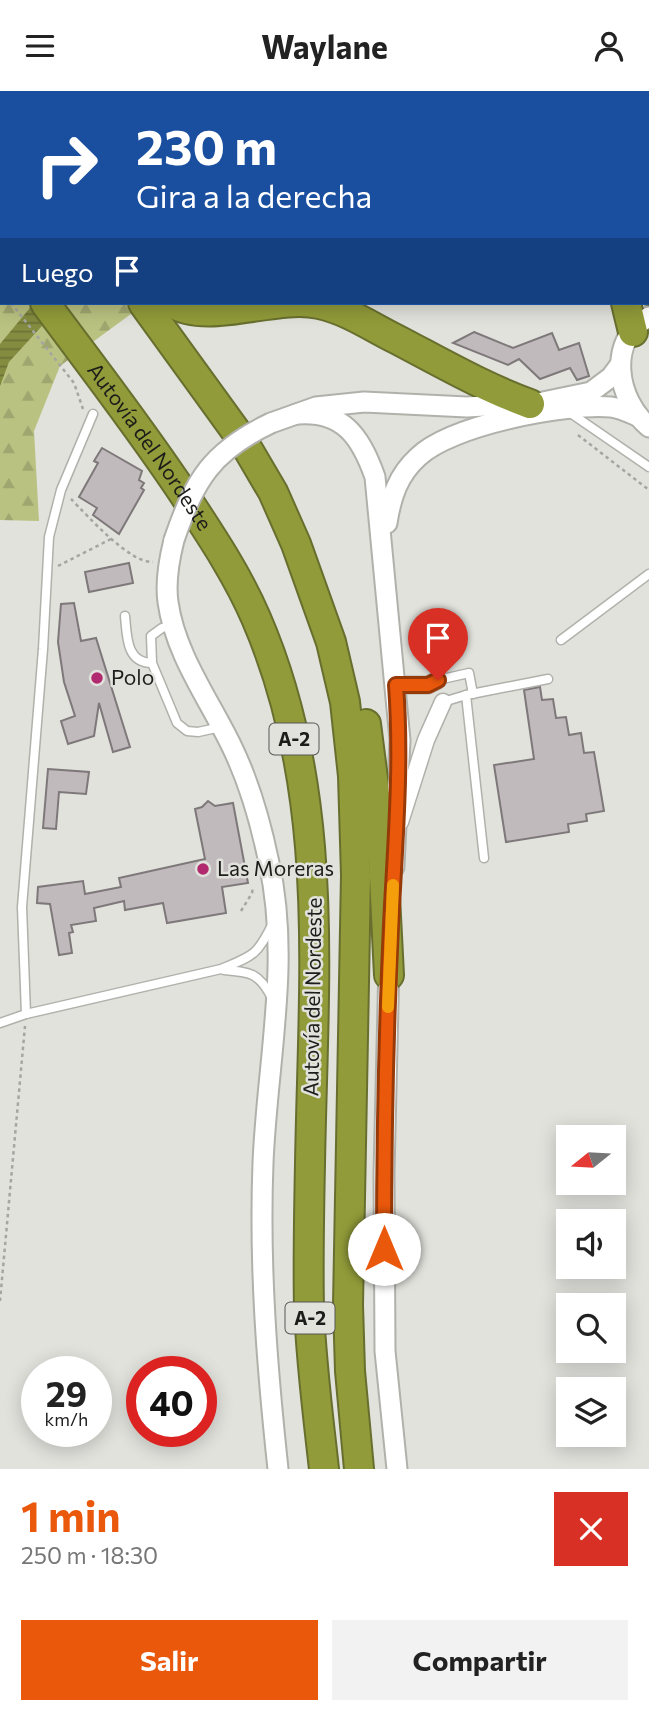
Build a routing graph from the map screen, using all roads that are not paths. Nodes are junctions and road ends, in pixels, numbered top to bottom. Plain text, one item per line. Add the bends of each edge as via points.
1 (46, 305) edge
2 (267, 305) edge
3 (324, 305) edge
4 (161, 307) edge
5 (638, 318) edge
6 (620, 365) junction
7 (530, 404) junction
8 (567, 410) junction
9 (297, 414) junction
10 (93, 415) dead end
11 (643, 421) edge
12 (649, 467) edge
13 (296, 544) junction
14 (383, 552) junction
15 (649, 574) edge
16 (125, 616) dead end
17 (173, 625) junction
18 (561, 640) dead end
19 (152, 663) junction
20 (548, 679) dead end
21 (438, 680) joint
22 (396, 685) junction
23 (469, 694) junction
24 (443, 702) joint
25 (222, 727) junction
26 (396, 838) junction
27 (484, 858) dead end
28 (277, 916) junction
29 (221, 969) junction
30 (389, 975) junction
31 (276, 1004) junction
32 (26, 1014) junction
33 (0, 1023) edge
34 (391, 1412) junction
35 (278, 1469) edge
36 (324, 1469) edge
37 (359, 1469) edge
38 (397, 1469) edge
39 (411, 1469) edge

1 - 36 highway, Autovía del Nordeste / A-2 via 160,459 235,578 272,659 297,752 307,798 314,874 309,1306
2 - 4 highway via 222,311
3 - 7 highway via 345,311 501,394
4 - 13 highway, Autovía del Nordeste / A-2 via 273,492
5 - 6 street
6 - 7 street via 591,392
6 - 11 street via 626,397
7 - 9 street via 467,407 363,402
8 - 11 street via 619,408
8 - 12 lane
8 - 14 street via 484,425 427,449 394,489
9 - 14 street via 332,417 357,438 375,477
9 - 17 street, bridge via 235,443 199,479 168,566 167,601
10 - 32 lane via 64,482 49,537 22,907
13 - 30 highway via 333,601 360,692 383,857
13 - 37 highway, Autovía del Nordeste / A-2 via 331,642 345,702 353,776 355,991 348,1305
14 - 22 street
15 - 18 lane
16 - 19 lane via 132,655
17 - 19 lane via 151,636
17 - 25 street
19 - 25 lane via 177,723 187,731
20 - 23 lane
21 - 22 street via 428,685
21 - 23 lane via 469,673
22 - 26 street via 400,740
23 - 24 lane
23 - 27 lane
24 - 26 street via 426,740
25 - 28 street via 254,806 270,864
26 - 30 street
28 - 29 lane via 260,949
28 - 31 street
29 - 31 lane via 258,977
29 - 32 lane
30 - 34 street via 384,1187 385,1351
31 - 35 street via 263,1161 262,1243
32 - 33 lane
34 - 38 street
34 - 39 street

